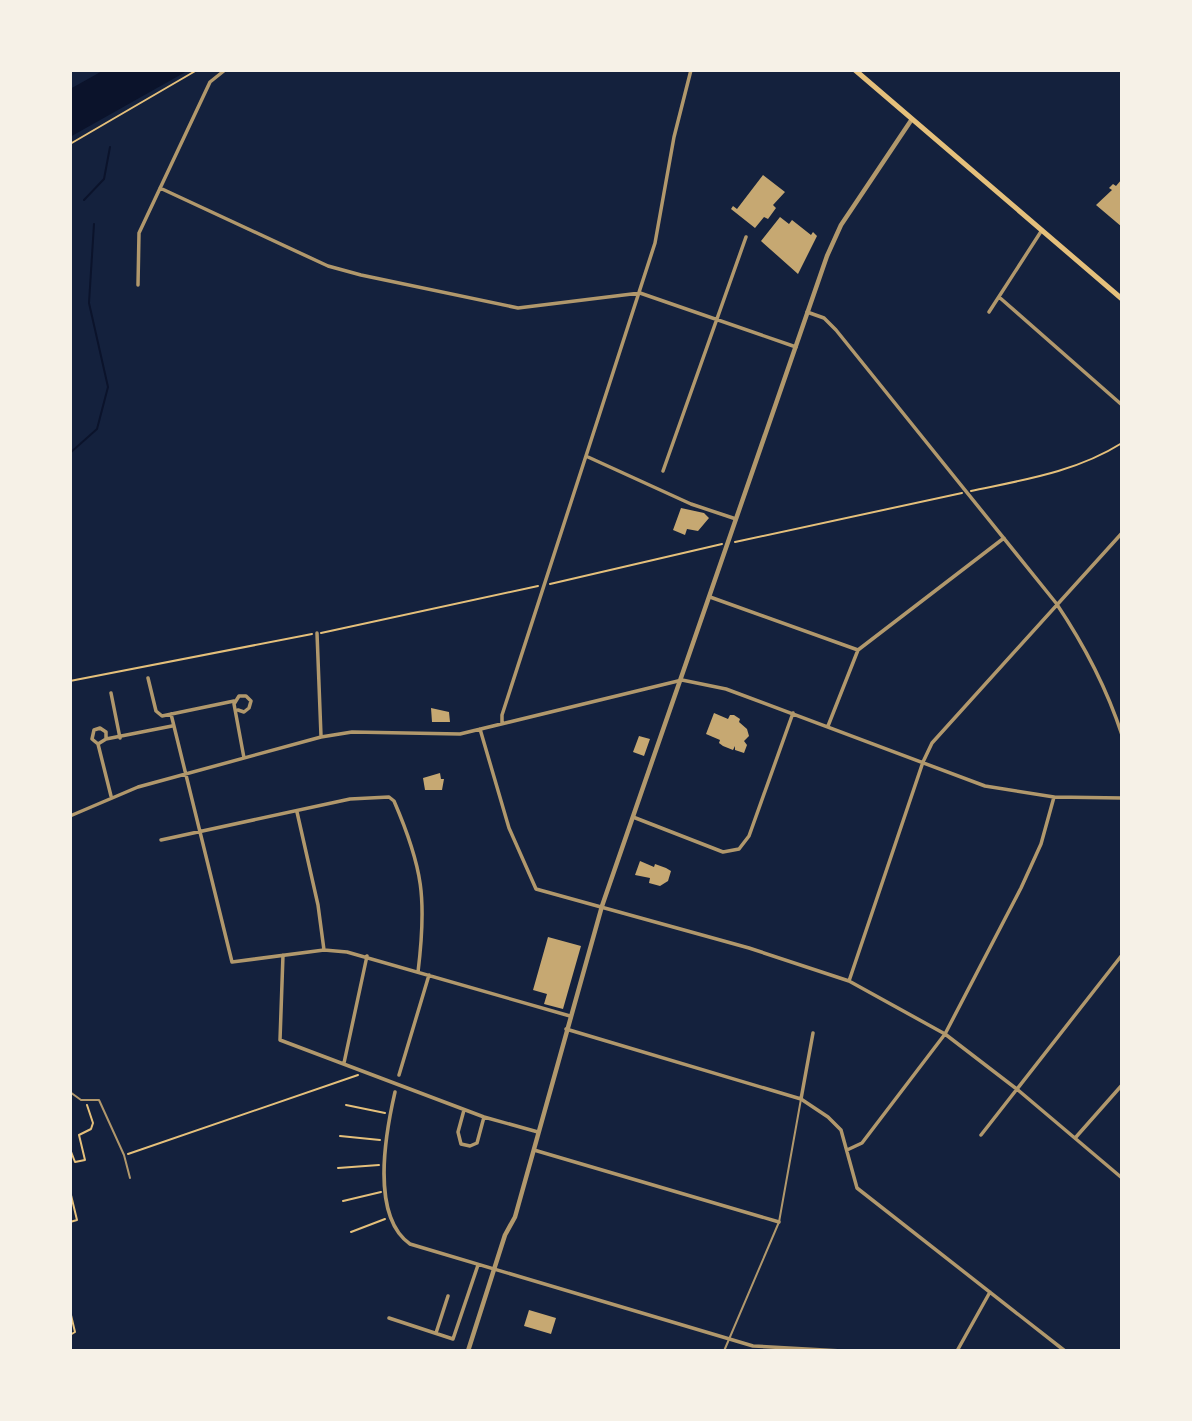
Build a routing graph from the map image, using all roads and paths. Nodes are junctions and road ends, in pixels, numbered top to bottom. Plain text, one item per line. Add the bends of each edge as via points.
1 (197, 70) edge
2 (225, 70) edge
3 (691, 70) edge
4 (855, 70) edge
5 (912, 119) junction
6 (70, 144) edge
7 (160, 188) junction
8 (1042, 230) junction
9 (746, 237) dead end
10 (138, 285) dead end
11 (639, 293) junction
12 (999, 297) junction
13 (1122, 299) edge
14 (807, 312) junction
15 (989, 312) dead end
16 (718, 319) junction
17 (796, 347) junction
18 (1122, 405) edge
19 (1122, 443) edge
20 (587, 457) junction
21 (663, 471) dead end
22 (966, 492) junction
23 (738, 519) junction
24 (1122, 533) edge
25 (1004, 538) junction
26 (730, 543) junction
27 (542, 586) junction
28 (710, 597) junction
29 (1056, 603) junction
30 (317, 634) junction
31 (858, 650) junction
32 (148, 678) dead end
33 (682, 680) junction
34 (70, 681) edge
35 (111, 692) dead end
36 (234, 701) junction
37 (238, 710) junction
38 (793, 713) junction
39 (171, 714) junction
40 (502, 723) junction
41 (173, 726) junction
42 (828, 726) junction
43 (480, 729) junction
44 (1122, 736) edge
45 (321, 737) junction
46 (120, 738) junction
47 (106, 739) junction
48 (99, 744) junction
49 (244, 758) junction
50 (923, 762) junction
51 (183, 774) junction
52 (111, 796) junction
53 (1054, 797) junction
54 (1122, 798) edge
55 (297, 811) junction
56 (70, 816) edge
57 (633, 817) junction
58 (198, 833) junction
59 (161, 841) dead end
60 (602, 906) junction
61 (324, 950) junction
62 (283, 955) junction
63 (366, 956) junction
64 (1122, 956) edge
65 (418, 972) junction
66 (429, 975) junction
67 (849, 981) junction
68 (570, 1016) junction
69 (566, 1029) junction
70 (813, 1033) dead end
71 (945, 1034) junction
72 (344, 1063) junction
73 (362, 1073) junction
74 (399, 1075) dead end
75 (1122, 1085) edge
76 (1018, 1090) junction
77 (70, 1092) edge
78 (395, 1092) dead end
79 (801, 1099) junction
80 (85, 1100) junction
81 (346, 1105) dead end
82 (464, 1110) junction
83 (390, 1114) junction
84 (484, 1118) junction
85 (538, 1132) junction
86 (981, 1135) dead end
87 (340, 1136) dead end
88 (1076, 1137) junction
89 (384, 1140) junction
90 (70, 1149) edge
91 (532, 1150) junction
92 (847, 1150) junction
93 (124, 1155) junction
94 (383, 1165) junction
95 (338, 1168) dead end
96 (130, 1178) dead end
97 (1122, 1178) edge
98 (70, 1191) edge
99 (386, 1191) junction
100 (343, 1200) dead end
101 (392, 1216) junction
102 (70, 1222) edge
103 (779, 1222) junction
104 (351, 1232) dead end
105 (478, 1265) junction
106 (494, 1270) junction
107 (990, 1293) junction
108 (448, 1296) dead end
109 (70, 1311) edge
110 (389, 1318) dead end
111 (436, 1334) junction
112 (70, 1335) edge
113 (731, 1340) junction
114 (468, 1351) edge
115 (724, 1351) edge
116 (842, 1351) edge
117 (957, 1351) edge
118 (1065, 1351) edge

1 - 6 path
2 - 7 street via 210,82
3 - 11 street
4 - 5 main road
5 - 8 main road
5 - 14 street via 836,233
7 - 10 street via 139,233
7 - 11 street via 328,266 395,284 518,307
8 - 12 street
8 - 13 main road
9 - 16 street
11 - 16 street
11 - 20 street
12 - 15 street
12 - 18 street
14 - 17 street
14 - 22 street via 824,318 836,330
16 - 17 street
16 - 21 street
17 - 23 street
19 - 22 path via 1040,477
20 - 23 street via 691,504
20 - 27 street
22 - 25 street
22 - 26 path
23 - 26 street
24 - 29 street
25 - 29 street
25 - 31 street
26 - 27 path
26 - 28 street
27 - 30 path
27 - 40 street
28 - 31 street
28 - 33 street
29 - 44 street via 1086,646
29 - 50 street via 942,731
30 - 34 path
30 - 45 street
31 - 42 street
32 - 39 street via 156,711 162,716
33 - 38 street via 713,684
33 - 40 street
33 - 57 street
35 - 46 street
36 - 37 street
36 - 37 street via 243,695 251,701 247,710
36 - 39 street
37 - 49 street
38 - 42 street
38 - 57 street via 749,836 739,849 723,852
39 - 41 street
40 - 43 street
41 - 46 street
41 - 51 street
42 - 50 street
43 - 45 street via 452,734 352,732
43 - 60 street via 509,828 536,889
45 - 49 street
46 - 47 street
47 - 48 street
47 - 48 street via 103,730 94,730 92,739
48 - 52 street
49 - 51 street
50 - 53 street via 985,786
50 - 67 street
51 - 52 street
51 - 58 street
52 - 56 street
53 - 54 street
53 - 71 street via 1041,844 1021,888
55 - 58 street
55 - 61 street
55 - 65 street via 351,799 389,797 394,801 422,883
57 - 60 street
58 - 59 street
58 - 62 street via 232,962
60 - 67 street via 783,957
60 - 68 street
61 - 62 street
61 - 63 street
62 - 72 street via 280,1040
63 - 65 street
63 - 72 street
64 - 76 street
65 - 66 street
66 - 68 street
66 - 74 street
67 - 71 street
68 - 69 street
69 - 79 street
69 - 85 street
70 - 79 street
71 - 76 street
71 - 92 street via 862,1143
72 - 73 street
73 - 82 street
73 - 93 path
75 - 88 street
76 - 86 street
76 - 88 street
77 - 80 lane
78 - 83 street
79 - 92 street via 835,1123
79 - 103 lane
80 - 90 path via 93,1123 79,1135 85,1160 75,1162
80 - 93 lane via 99,1100
81 - 83 path
82 - 84 street
82 - 84 street via 458,1132 461,1144 477,1143
83 - 89 street
84 - 85 street
85 - 91 street
87 - 89 path
88 - 97 street
89 - 94 street
91 - 103 street
91 - 106 street via 515,1217
92 - 107 street via 857,1188
93 - 96 lane
94 - 95 path
94 - 99 street
98 - 102 path via 77,1220
99 - 100 path
99 - 101 street
101 - 104 path
101 - 105 street via 410,1244
103 - 113 lane
105 - 106 street
105 - 111 street via 453,1339
106 - 113 street
106 - 114 street
107 - 117 street
107 - 118 street
108 - 111 street
109 - 112 path via 75,1332
110 - 111 street
113 - 115 lane
113 - 116 street via 753,1346

